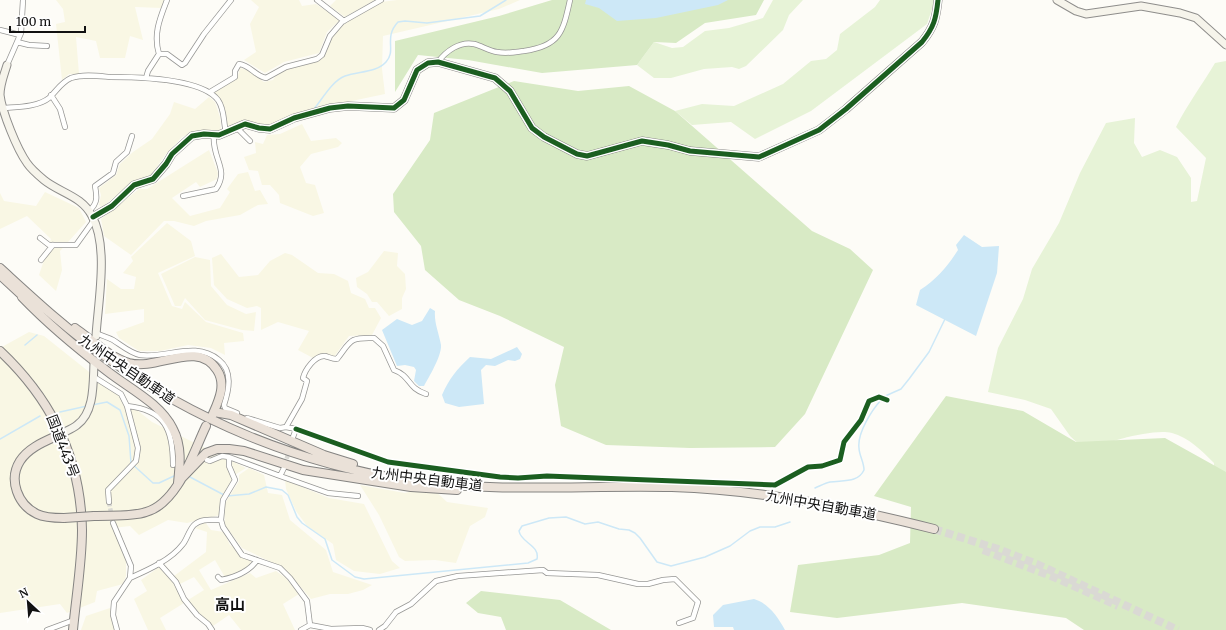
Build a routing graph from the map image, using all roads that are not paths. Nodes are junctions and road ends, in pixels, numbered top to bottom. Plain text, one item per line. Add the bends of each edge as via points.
1 (23, 0) edge
2 (167, 0) edge
3 (231, 0) edge
4 (317, 0) edge
5 (381, 0) edge
6 (570, 0) edge
7 (938, 0) edge
8 (1057, 0) edge
9 (344, 21) junction
10 (0, 30) edge
11 (20, 34) junction
12 (17, 42) junction
13 (1226, 45) edge
14 (47, 46) dead end
15 (159, 54) junction
16 (438, 62) junction
17 (7, 65) joint
18 (146, 78) junction
19 (210, 92) junction
20 (51, 95) junction
21 (2, 109) edge
22 (65, 127) dead end
23 (236, 127) junction
24 (226, 132) junction
25 (214, 134) junction
26 (132, 136) dead end
27 (250, 141) dead end
28 (182, 196) dead end
29 (92, 216) junction
30 (40, 238) dead end
31 (53, 245) junction
32 (41, 260) dead end
33 (0, 268) edge
34 (0, 275) edge
35 (14, 284) junction
36 (96, 335) joint
37 (0, 351) edge
38 (94, 363) dead end
39 (94, 377) junction
40 (426, 394) dead end
41 (887, 400) dead end
42 (127, 406) junction
43 (206, 426) dead end
44 (286, 427) junction
45 (296, 430) junction
46 (61, 434) junction
47 (293, 438) tunnel mouth
48 (229, 457) junction
49 (207, 460) dead end
50 (173, 465) dead end
51 (284, 468) tunnel mouth
52 (280, 476) junction
53 (178, 483) junction
54 (532, 487) junction
55 (468, 490) junction
56 (358, 496) dead end
57 (109, 502) tunnel mouth
58 (221, 520) junction
59 (113, 523) tunnel mouth
60 (257, 560) junction
61 (160, 563) junction
62 (218, 577) dead end
63 (130, 578) junction
64 (74, 620) junction
65 (679, 623) dead end
66 (310, 625) junction
67 (47, 630) edge
68 (73, 630) edge
69 (117, 630) edge
70 (212, 630) edge
71 (300, 630) edge
72 (331, 630) edge
73 (370, 630) edge
74 (379, 630) edge

1 - 11 street
2 - 15 street via 158,25
3 - 15 street via 184,64 168,54
4 - 9 street
5 - 9 street
6 - 16 street via 562,31 551,43 535,50 511,53 495,52 475,44 460,44
7 - 16 street via 937,17 922,42 846,109 819,130 759,157 690,151 642,141 587,156 577,154 544,138 532,128 513,95 499,80
8 - 13 street via 1086,14 1141,6 1180,13 1196,18
9 - 19 street via 335,30 322,55 317,59 286,67 266,78 239,64 235,77
10 - 11 street
11 - 12 street
12 - 14 street
12 - 17 street
15 - 18 street
16 - 23 street via 428,63 416,70 404,100 397,107 330,108 270,128 248,124
17 - 21 street via 1,80
18 - 19 street via 195,86
18 - 20 street via 80,76 62,83
19 - 24 street via 222,108
20 - 21 street via 41,102
20 - 22 street via 60,109
21 - 29 street via 27,164 45,181 80,201
23 - 24 street
23 - 27 street
24 - 25 street
25 - 28 street via 213,148 223,172 220,183 216,189
25 - 29 street via 196,135 187,139 153,179 134,185 112,206
26 - 29 street via 127,152 116,162 113,173 95,186 97,198
29 - 31 street via 76,245
29 - 36 street via 98,231 100,252
30 - 31 street
31 - 32 street
33 - 35 highway, 九州中央自動車道
34 - 35 highway, 九州中央自動車道
35 - 53 highway via 71,342 158,408 167,419 178,442
35 - 54 highway, 九州中央自動車道 via 83,340 173,401 247,435 288,451 371,473 436,484
35 - 54 highway via 128,363 153,364 186,356 205,358 213,364 222,381 222,391 213,414 231,415 324,454 363,467 432,479
35 - 55 highway, 九州中央自動車道 via 82,346 149,391 215,427 284,454 342,472
36 - 44 street via 112,339 138,355 154,356 182,351 203,351 211,354 222,363 228,373 225,408 246,418 280,428
37 - 46 highway, 国道443号 via 32,385
38 - 39 street
39 - 42 street via 121,394
39 - 46 street via 87,414 78,425
40 - 44 street via 418,392 402,373 394,370 383,346 374,338 363,337 346,345 337,359 323,356 317,358 310,366 303,378 307,381 302,399
41 - 45 street via 878,397 869,401 861,420 844,442 840,460 822,466 808,467 775,485 547,476 500,477 388,462
42 - 50 street via 148,410 163,420 170,436
42 - 57 street via 138,448 136,461 108,490
43 - 53 highway
44 - 45 street
45 - 47 street
46 - 53 highway, bridge via 30,450 20,462 16,474 15,486 20,500 37,514 50,518 64,518 146,513 169,498
46 - 64 highway, 国道443号 via 74,470 80,501 82,531
48 - 49 street
48 - 52 street
48 - 58 street via 229,466 235,480 223,500
51 - 52 street
52 - 56 street via 328,493
53 - 55 highway via 206,453 230,448 303,470 428,490
54 - 55 highway, 九州中央自動車道 via 615,486 723,490 834,505 933,531 775,500 716,494 673,491
58 - 60 street via 242,555
58 - 61 street via 204,520 194,525 183,544
59 - 63 street via 131,566
60 - 62 street via 250,569 226,579 221,580
60 - 66 street via 280,568 290,578 307,601
61 - 63 street
61 - 70 street via 176,582 184,599
63 - 69 street via 114,602 113,614
64 - 67 street
64 - 68 highway, 国道443号
65 - 74 street via 693,618 698,602 675,579 638,584 598,575 546,573 543,570 458,576 436,581 411,604 396,612
66 - 71 street
66 - 72 street
72 - 73 street

